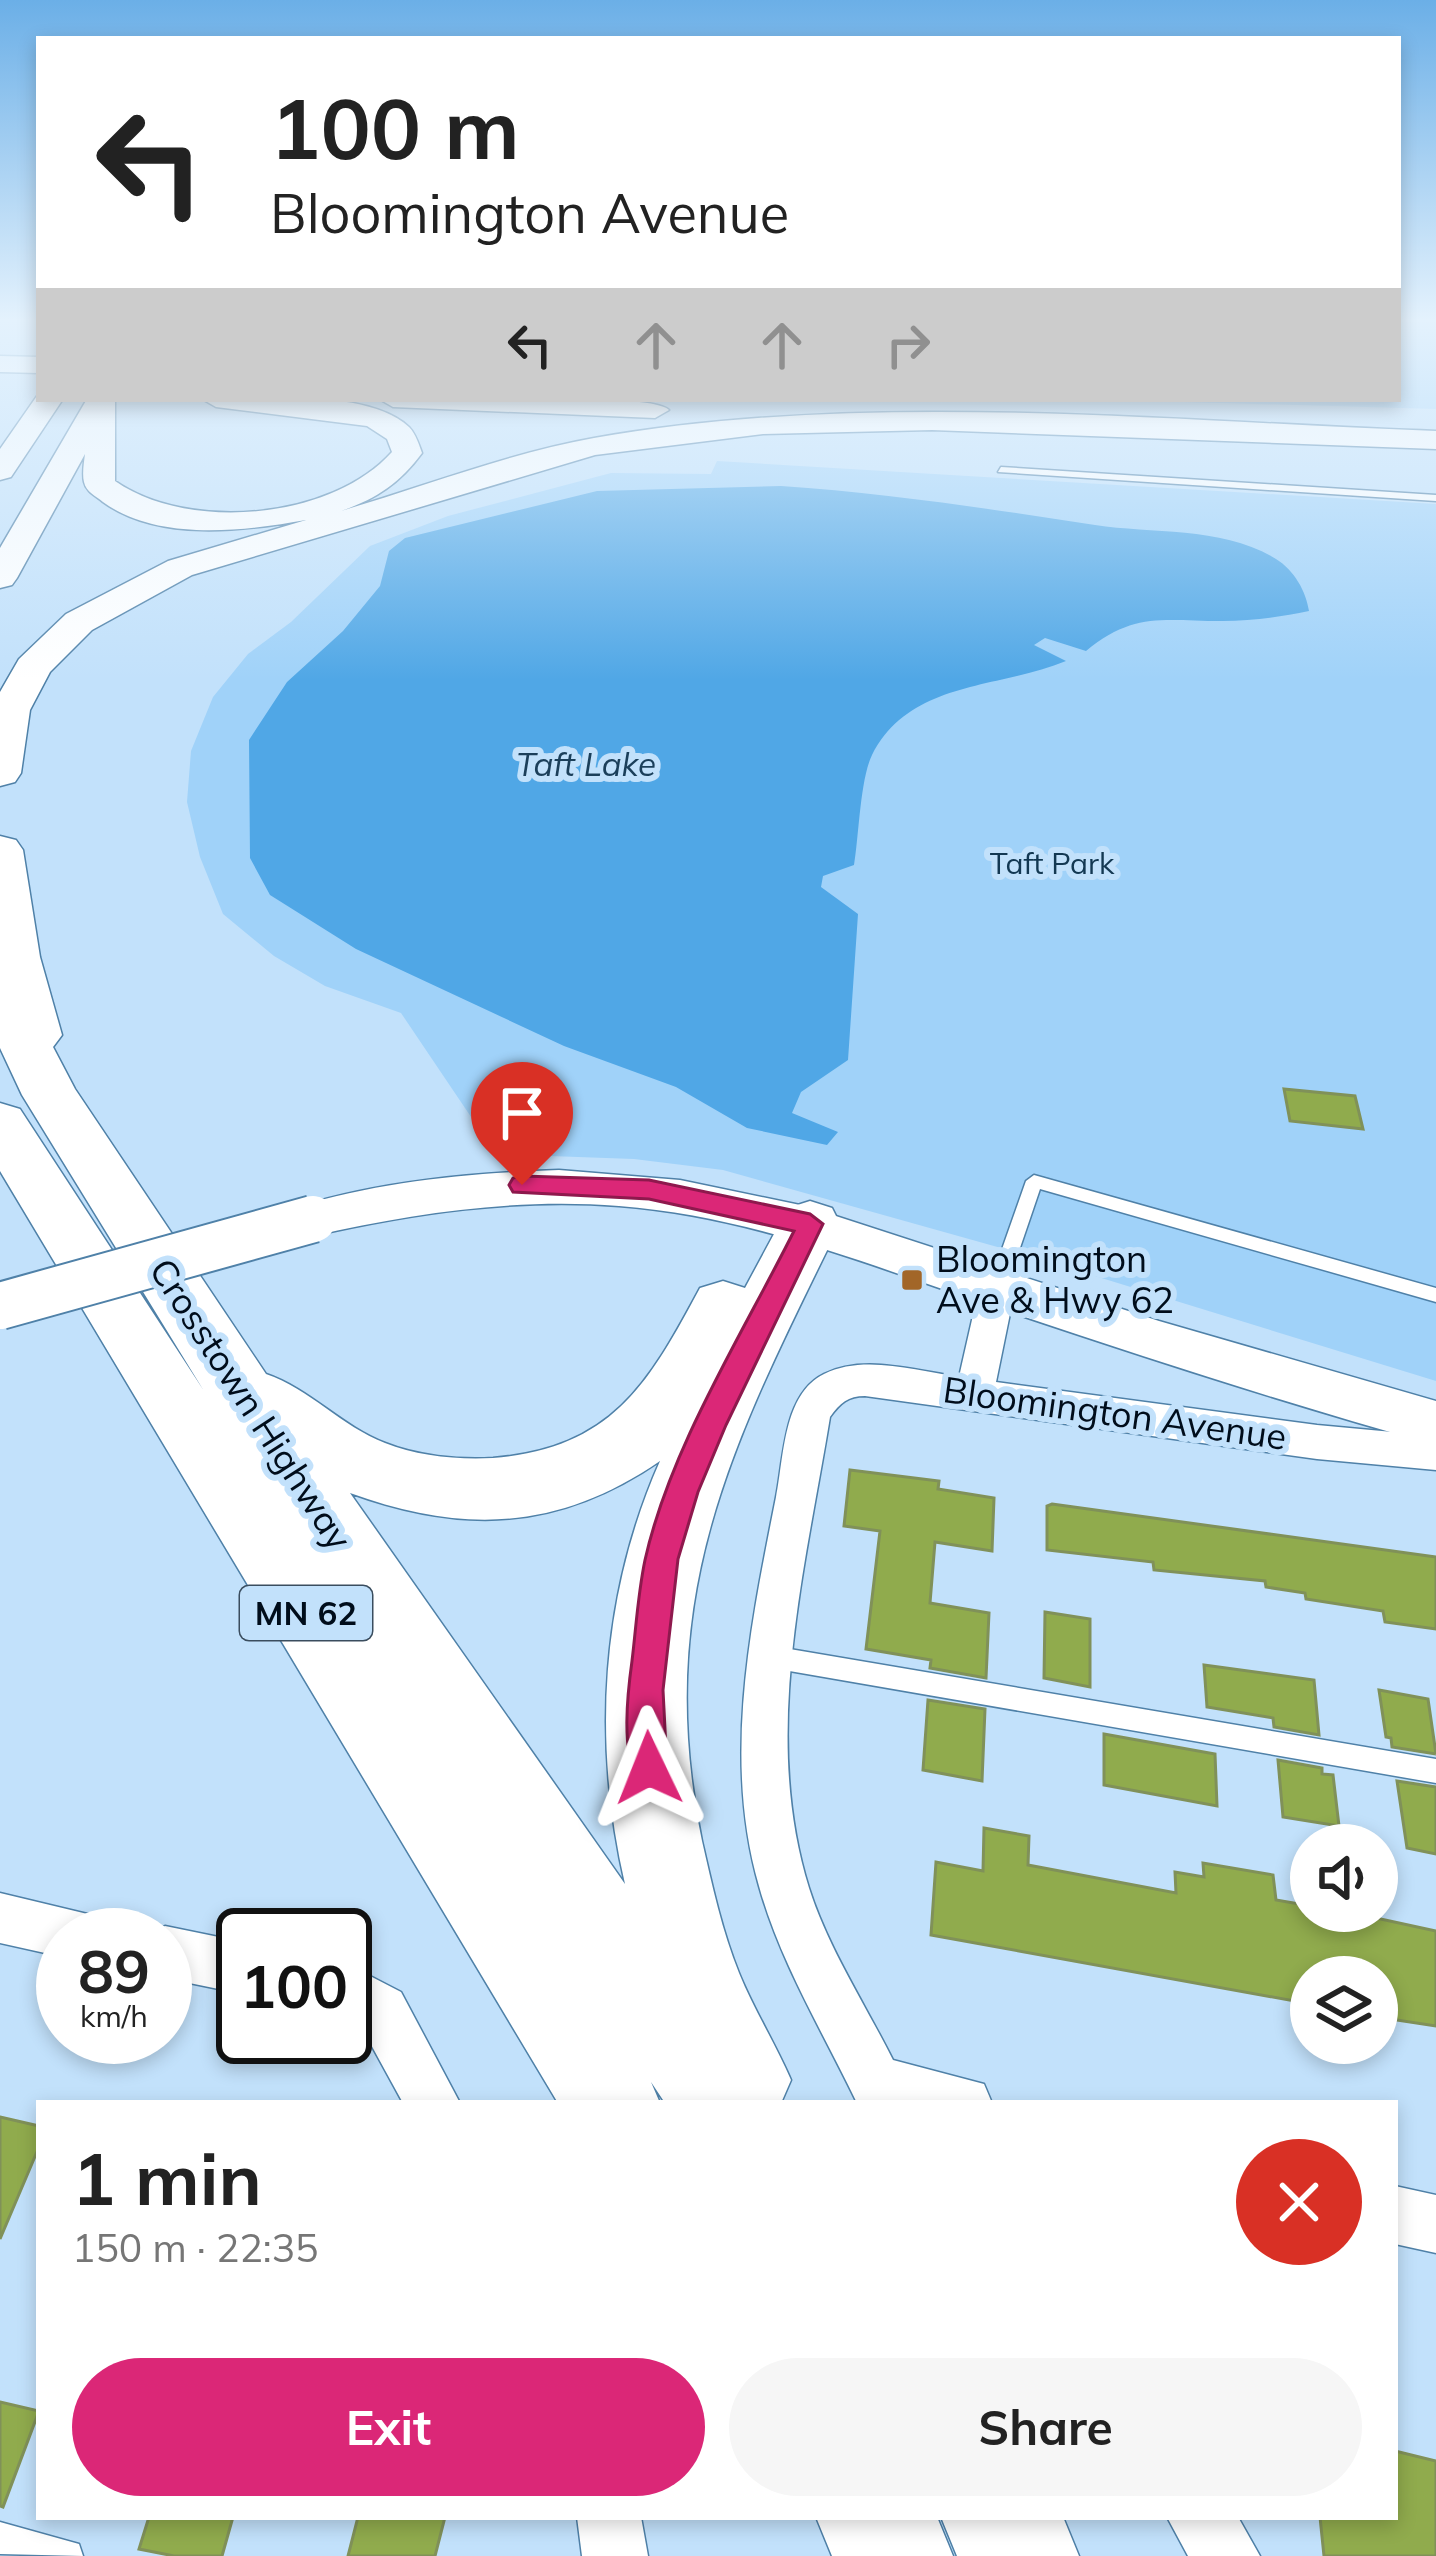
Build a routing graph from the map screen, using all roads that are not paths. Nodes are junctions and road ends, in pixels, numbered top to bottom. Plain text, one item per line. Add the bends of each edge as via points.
1 (10, 441) edge
2 (77, 441) edge
3 (100, 441) edge
4 (403, 441) edge
5 (635, 441) edge
6 (1001, 470) dead end
7 (0, 471) edge
8 (1436, 498) edge
9 (0, 578) edge
10 (0, 773) edge
11 (0, 850) edge
12 (0, 994) edge
13 (25, 1109) edge
14 (790, 1219) junction
15 (997, 1289) junction
16 (1436, 1295) edge
17 (0, 1306) edge
18 (233, 1380) junction
19 (975, 1392) junction
20 (1434, 1427) edge
21 (772, 1658) junction
22 (1436, 1771) edge
23 (0, 1918) edge
24 (36, 1925) edge
25 (372, 2005) edge
26 (883, 2093) edge
27 (431, 2100) edge
28 (611, 2100) edge
29 (719, 2100) edge
30 (753, 2100) edge
31 (940, 2100) edge
32 (1398, 2217) edge
33 (1436, 2224) edge
34 (609, 2520) edge
35 (874, 2520) edge
36 (999, 2520) edge
37 (1201, 2520) edge
38 (0, 2538) edge
39 (67, 2556) edge
40 (615, 2556) edge
41 (896, 2556) edge
42 (1022, 2556) edge
43 (1227, 2556) edge

1 - 7 highway
2 - 9 highway
3 - 4 highway via 99,484 121,503 164,515 242,518 314,508 377,485 407,453
5 - 10 highway via 180,568 95,611 33,667 10,710
6 - 8 lane
11 - 13 highway
12 - 13 highway, Crosstown Highway / MN 62
13 - 18 highway, Crosstown Highway / MN 62
13 - 28 highway, Crosstown Highway / MN 62
14 - 15 street, Bloomington Avenue
14 - 17 street, Bloomington Avenue, bridge via 649,1189 457,1189
14 - 18 highway via 662,1414 598,1462 553,1480 453,1490 404,1482 360,1465
14 - 30 highway via 682,1492 662,1559 645,1690 664,1857 693,1974
15 - 16 lane via 1034,1181
15 - 19 street
15 - 20 street, Bloomington Avenue
18 - 29 highway, Crosstown Highway / MN 62
19 - 20 street, Bloomington Avenue via 1317,1442
19 - 21 street, Bloomington Avenue via 845,1379 822,1395 811,1415
21 - 22 lane
21 - 26 street via 765,1792 784,1886
23 - 24 street
25 - 27 street
26 - 31 street
32 - 33 street
34 - 40 street
35 - 41 highway
36 - 42 highway
37 - 43 street
38 - 39 lane

